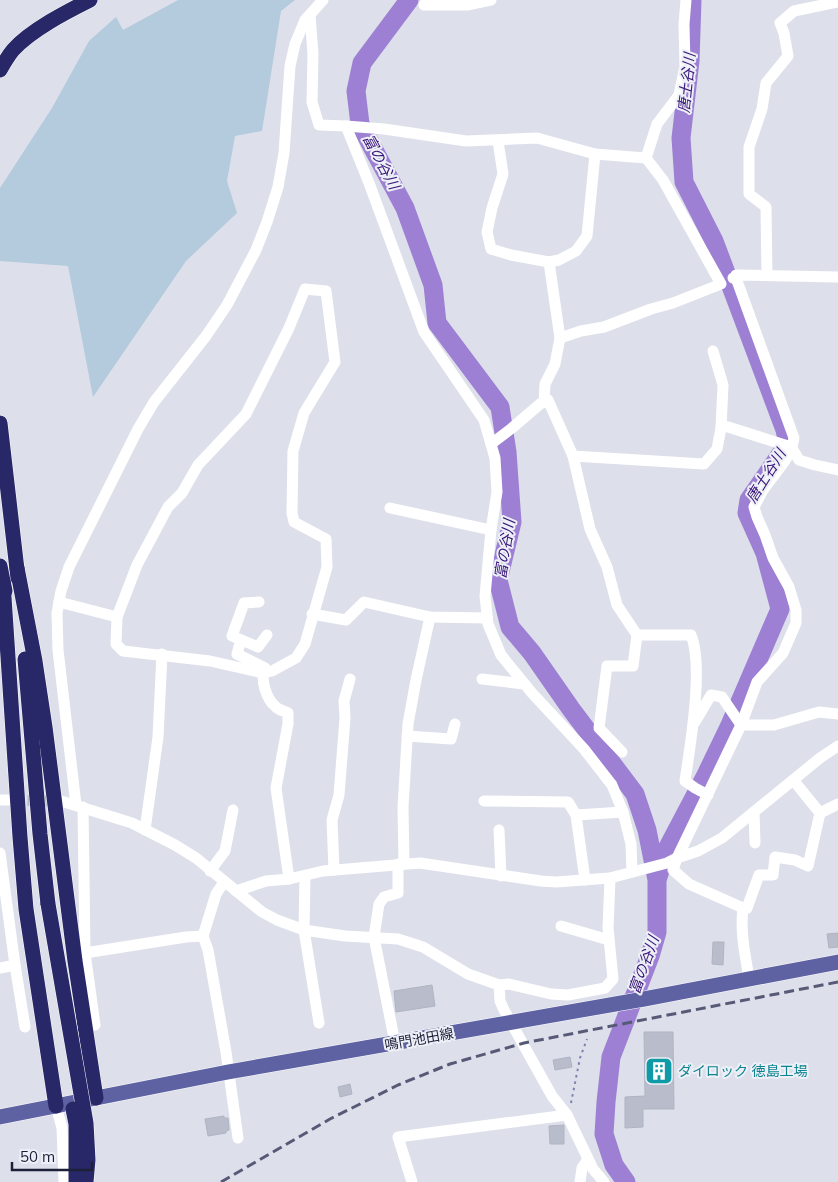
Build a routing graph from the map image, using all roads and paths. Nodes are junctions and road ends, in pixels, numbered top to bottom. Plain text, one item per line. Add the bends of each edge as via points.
1 (90, 0) edge
2 (323, 0) edge
3 (428, 0) edge
4 (491, 0) edge
5 (686, 0) edge
6 (837, 3) edge
7 (310, 15) junction
8 (0, 70) edge
9 (347, 126) junction
10 (498, 141) junction
11 (595, 154) junction
12 (646, 158) junction
13 (548, 262) junction
14 (767, 275) junction
15 (838, 277) edge
16 (727, 279) junction
17 (560, 338) junction
18 (713, 351) dead end
19 (544, 402) junction
20 (0, 423) edge
21 (721, 428) junction
22 (491, 444) junction
23 (786, 445) junction
24 (573, 456) junction
25 (838, 470) edge
26 (390, 508) dead end
27 (491, 530) junction
28 (0, 566) edge
29 (17, 568) junction
30 (3, 582) junction
31 (59, 602) junction
32 (259, 602) dead end
33 (312, 614) junction
34 (117, 617) junction
35 (430, 617) junction
36 (487, 618) junction
37 (267, 635) dead end
38 (637, 635) junction
39 (241, 640) junction
40 (162, 654) junction
41 (263, 673) junction
42 (350, 679) dead end
43 (482, 679) dead end
44 (524, 684) junction
45 (838, 714) edge
46 (737, 719) junction
47 (455, 724) dead end
48 (693, 726) junction
49 (407, 736) junction
50 (838, 746) edge
51 (622, 752) dead end
52 (794, 781) junction
53 (703, 792) junction
54 (61, 801) tunnel mouth
55 (484, 801) dead end
56 (838, 804) edge
57 (79, 806) junction
58 (233, 810) dead end
59 (623, 812) junction
60 (754, 812) junction
61 (820, 813) junction
62 (576, 815) junction
63 (145, 830) junction
64 (499, 830) dead end
65 (755, 843) dead end
66 (0, 853) edge
67 (672, 860) junction
68 (401, 864) junction
69 (334, 870) junction
70 (210, 871) junction
71 (634, 871) junction
72 (305, 876) junction
73 (501, 876) junction
74 (610, 878) junction
75 (289, 880) junction
76 (586, 880) junction
77 (224, 882) junction
78 (236, 891) junction
79 (43, 904) junction
80 (743, 908) junction
81 (561, 926) dead end
82 (304, 930) junction
83 (203, 936) junction
84 (374, 937) junction
85 (609, 940) junction
86 (85, 953) junction
87 (838, 962) edge
88 (15, 965) junction
89 (0, 968) edge
90 (749, 978) junction
91 (499, 985) junction
92 (511, 1022) junction
93 (319, 1023) dead end
94 (95, 1024) dead end
95 (25, 1027) dead end
96 (587, 1039) dead end
97 (395, 1043) junction
98 (228, 1072) junction
99 (96, 1098) junction
100 (56, 1106) junction
101 (567, 1115) junction
102 (0, 1117) edge
103 (238, 1138) dead end
104 (588, 1159) junction
105 (64, 1182) edge
106 (76, 1182) edge
107 (86, 1182) edge
108 (412, 1182) edge
109 (580, 1182) edge
110 (604, 1182) edge

1 - 8 highway via 40,29 14,50
2 - 7 street
3 - 4 street via 424,5 467,5
5 - 12 street via 685,66 678,95 657,124
6 - 14 street via 794,11 780,23 788,56 766,83 762,109 749,147 749,194 766,207
7 - 9 street via 312,102 320,125
7 - 31 street via 295,44 278,187 256,250 227,306 154,402 138,429 68,567
9 - 10 street via 466,141
9 - 22 street via 424,332 484,420
10 - 11 street via 537,138
10 - 13 street via 503,174 487,232 491,249
11 - 12 street
11 - 13 street via 587,236 576,251
12 - 16 street
13 - 17 street
14 - 15 street
14 - 16 street via 736,275
16 - 17 street via 673,303 604,327
16 - 23 street via 791,429 794,438
17 - 19 street via 555,364 545,384
18 - 21 street via 723,385
19 - 22 street
19 - 24 street via 548,400
20 - 29 highway
21 - 23 street via 725,426
21 - 24 street via 717,449 704,464
22 - 27 street via 497,492
23 - 25 street via 800,460
23 - 46 street via 782,466 765,486 754,507 773,558 789,587 796,623 782,653 757,682
24 - 38 street via 590,529 607,567 617,604
26 - 27 street
27 - 36 street via 485,596
28 - 30 highway
29 - 79 highway
29 - 99 highway via 45,728
30 - 79 highway via 17,662
30 - 100 highway via 26,909
31 - 34 street
31 - 57 street via 58,650
32 - 39 street via 244,603 232,636
33 - 34 street via 327,567 326,539 294,522 293,451 304,413 335,362 326,291 305,289 246,414 198,465 182,493 168,507 137,564
33 - 35 street via 346,620 364,602
33 - 41 street via 305,644 296,658
34 - 40 street via 116,644 123,651
35 - 36 street
35 - 49 street
36 - 44 street via 501,655
37 - 39 street via 258,647
38 - 48 street via 691,635 695,644 696,671
38 - 51 street via 633,666 607,666 599,728
39 - 41 street via 237,654 265,668
40 - 41 street
40 - 63 street via 158,737
41 - 75 street via 266,694 275,706 288,713 276,788
42 - 69 street via 344,701 339,795 332,820
43 - 44 street
44 - 59 street via 584,749 612,785
45 - 46 street via 820,712 774,725
46 - 48 street via 722,697 711,695
46 - 53 street
47 - 49 street via 450,739
48 - 53 street via 685,781
49 - 68 street
50 - 52 street
52 - 60 street
52 - 61 street
53 - 67 street
54 - 57 street
55 - 62 street via 568,802
56 - 61 street
57 - 63 street
57 - 86 street
58 - 70 street via 225,851
59 - 62 street
59 - 71 street
60 - 65 street
60 - 67 street via 722,838
61 - 80 street via 808,866 775,857 773,875 759,875 747,908
62 - 76 street
63 - 70 street via 196,858
64 - 73 street
66 - 88 street
67 - 71 street
67 - 80 street via 673,870 689,884
68 - 69 street
68 - 73 street via 420,863
68 - 84 street via 398,892 384,897 379,904
69 - 72 street
70 - 77 street
71 - 74 street
72 - 75 street
72 - 82 street
73 - 76 street via 556,882
74 - 76 street
74 - 85 street
75 - 78 street via 266,880
77 - 78 street
77 - 83 street via 216,894
78 - 82 street via 270,916
79 - 106 highway, bridge via 76,1124
79 - 107 highway, bridge via 86,1123
80 - 90 street via 742,938
81 - 85 street
82 - 84 street
82 - 93 street
83 - 86 street
83 - 98 street
84 - 91 street via 398,939 423,947 468,974
84 - 97 street
85 - 91 street via 613,979 605,988 568,995
86 - 94 street
87 - 90 main road, 鳴門池田線
88 - 89 street
88 - 95 street
90 - 92 main road, 鳴門池田線
91 - 92 street via 500,1001
92 - 97 main road, 鳴門池田線
92 - 101 street via 552,1096
96 - 101 path
97 - 98 main road, 鳴門池田線
98 - 99 main road, 鳴門池田線
98 - 103 street
99 - 100 main road, 鳴門池田線
100 - 102 main road, 鳴門池田線
100 - 105 street via 62,1128
101 - 104 street
101 - 108 street via 398,1137
104 - 109 street via 582,1168
104 - 110 street

